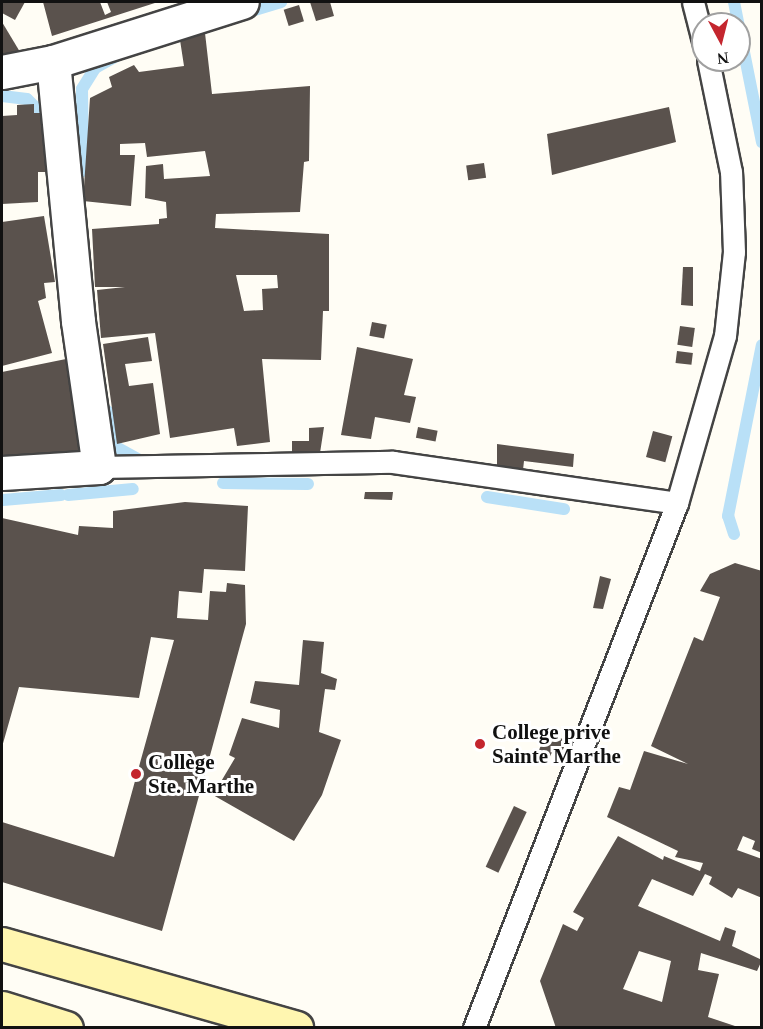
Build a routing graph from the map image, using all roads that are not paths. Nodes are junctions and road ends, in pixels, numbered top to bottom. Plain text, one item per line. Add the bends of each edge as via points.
1 (242, 2) edge
2 (53, 62) junction
3 (2, 72) edge
4 (710, 72) edge
5 (99, 467) junction
6 (2, 473) edge
7 (677, 503) junction
8 (2, 944) edge
9 (2, 1008) edge
10 (66, 1028) edge
11 (296, 1028) edge
12 (474, 1028) edge

1 - 2 street
2 - 3 street
2 - 5 street via 78,321
4 - 7 lane via 731,172 734,252 725,336
5 - 6 street
5 - 7 lane via 393,462
7 - 12 lane
8 - 11 main road
9 - 10 main road

